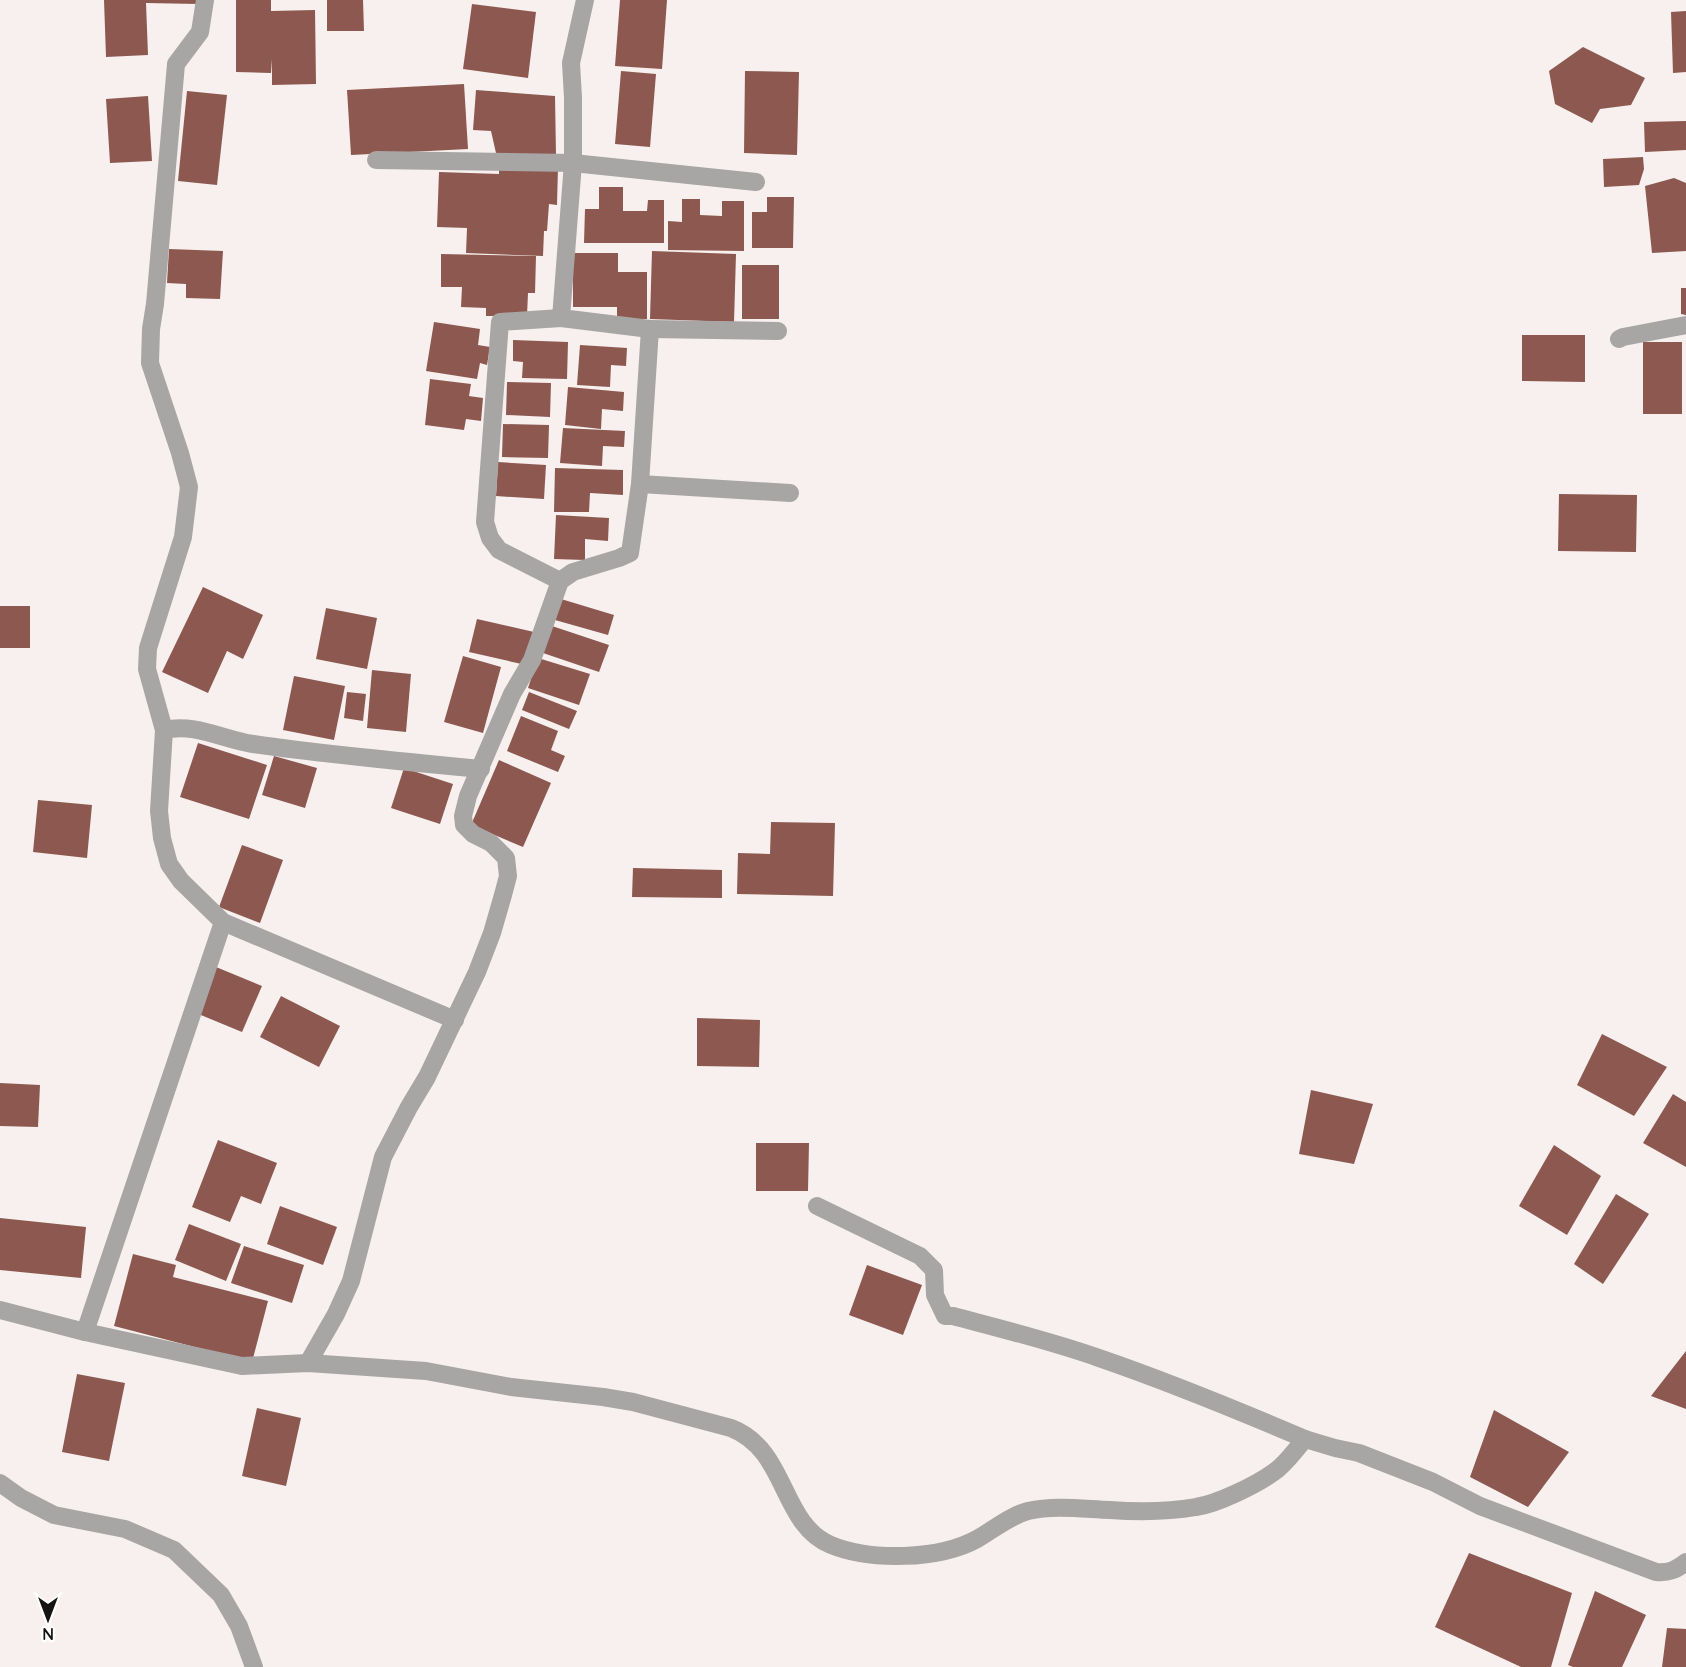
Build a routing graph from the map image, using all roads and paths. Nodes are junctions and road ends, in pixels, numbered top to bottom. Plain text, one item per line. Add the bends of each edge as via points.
1 (205, 0) edge
2 (585, 0) edge
3 (376, 160) dead end
4 (573, 163) junction
5 (756, 182) dead end
6 (561, 318) junction
7 (1686, 325) edge
8 (650, 329) junction
9 (778, 331) dead end
10 (1619, 339) dead end
11 (640, 484) junction
12 (790, 493) dead end
13 (560, 581) junction
14 (164, 730) junction
15 (481, 769) junction
16 (223, 922) junction
17 (455, 1020) junction
18 (817, 1206) dead end
19 (0, 1310) edge
20 (85, 1332) junction
21 (308, 1363) junction
22 (1305, 1439) junction
23 (0, 1483) edge
24 (1686, 1562) edge
25 (254, 1667) edge

1 - 14 street via 200,32 176,64 151,329 150,363 189,487 183,537 148,648 147,669
2 - 4 street via 571,63
3 - 4 street
4 - 5 street
4 - 6 street
6 - 8 street
6 - 13 street via 500,322 485,522 499,550
7 - 10 street
8 - 9 street
8 - 11 street
11 - 12 street
11 - 13 street via 630,553 573,572
13 - 15 street via 532,660 512,694
14 - 15 street via 190,727 241,742 322,754
14 - 16 street via 159,811 169,864
15 - 17 street via 468,796 462,816 464,825 506,858 508,876 492,933
16 - 17 street
16 - 20 street
17 - 21 street via 383,1157 351,1281
18 - 22 street via 920,1256 934,1270 935,1295 945,1316 1098,1357
19 - 20 street
20 - 21 street via 243,1366
21 - 22 street via 426,1371 511,1387 603,1397 731,1428 758,1444 807,1529 829,1545 888,1555 951,1550 1027,1512 1054,1508 1162,1511 1198,1507 1275,1472
22 - 24 street via 1359,1453 1433,1482 1480,1506 1656,1572 1676,1570
23 - 25 street via 54,1515 124,1529 174,1550 221,1595 239,1626

